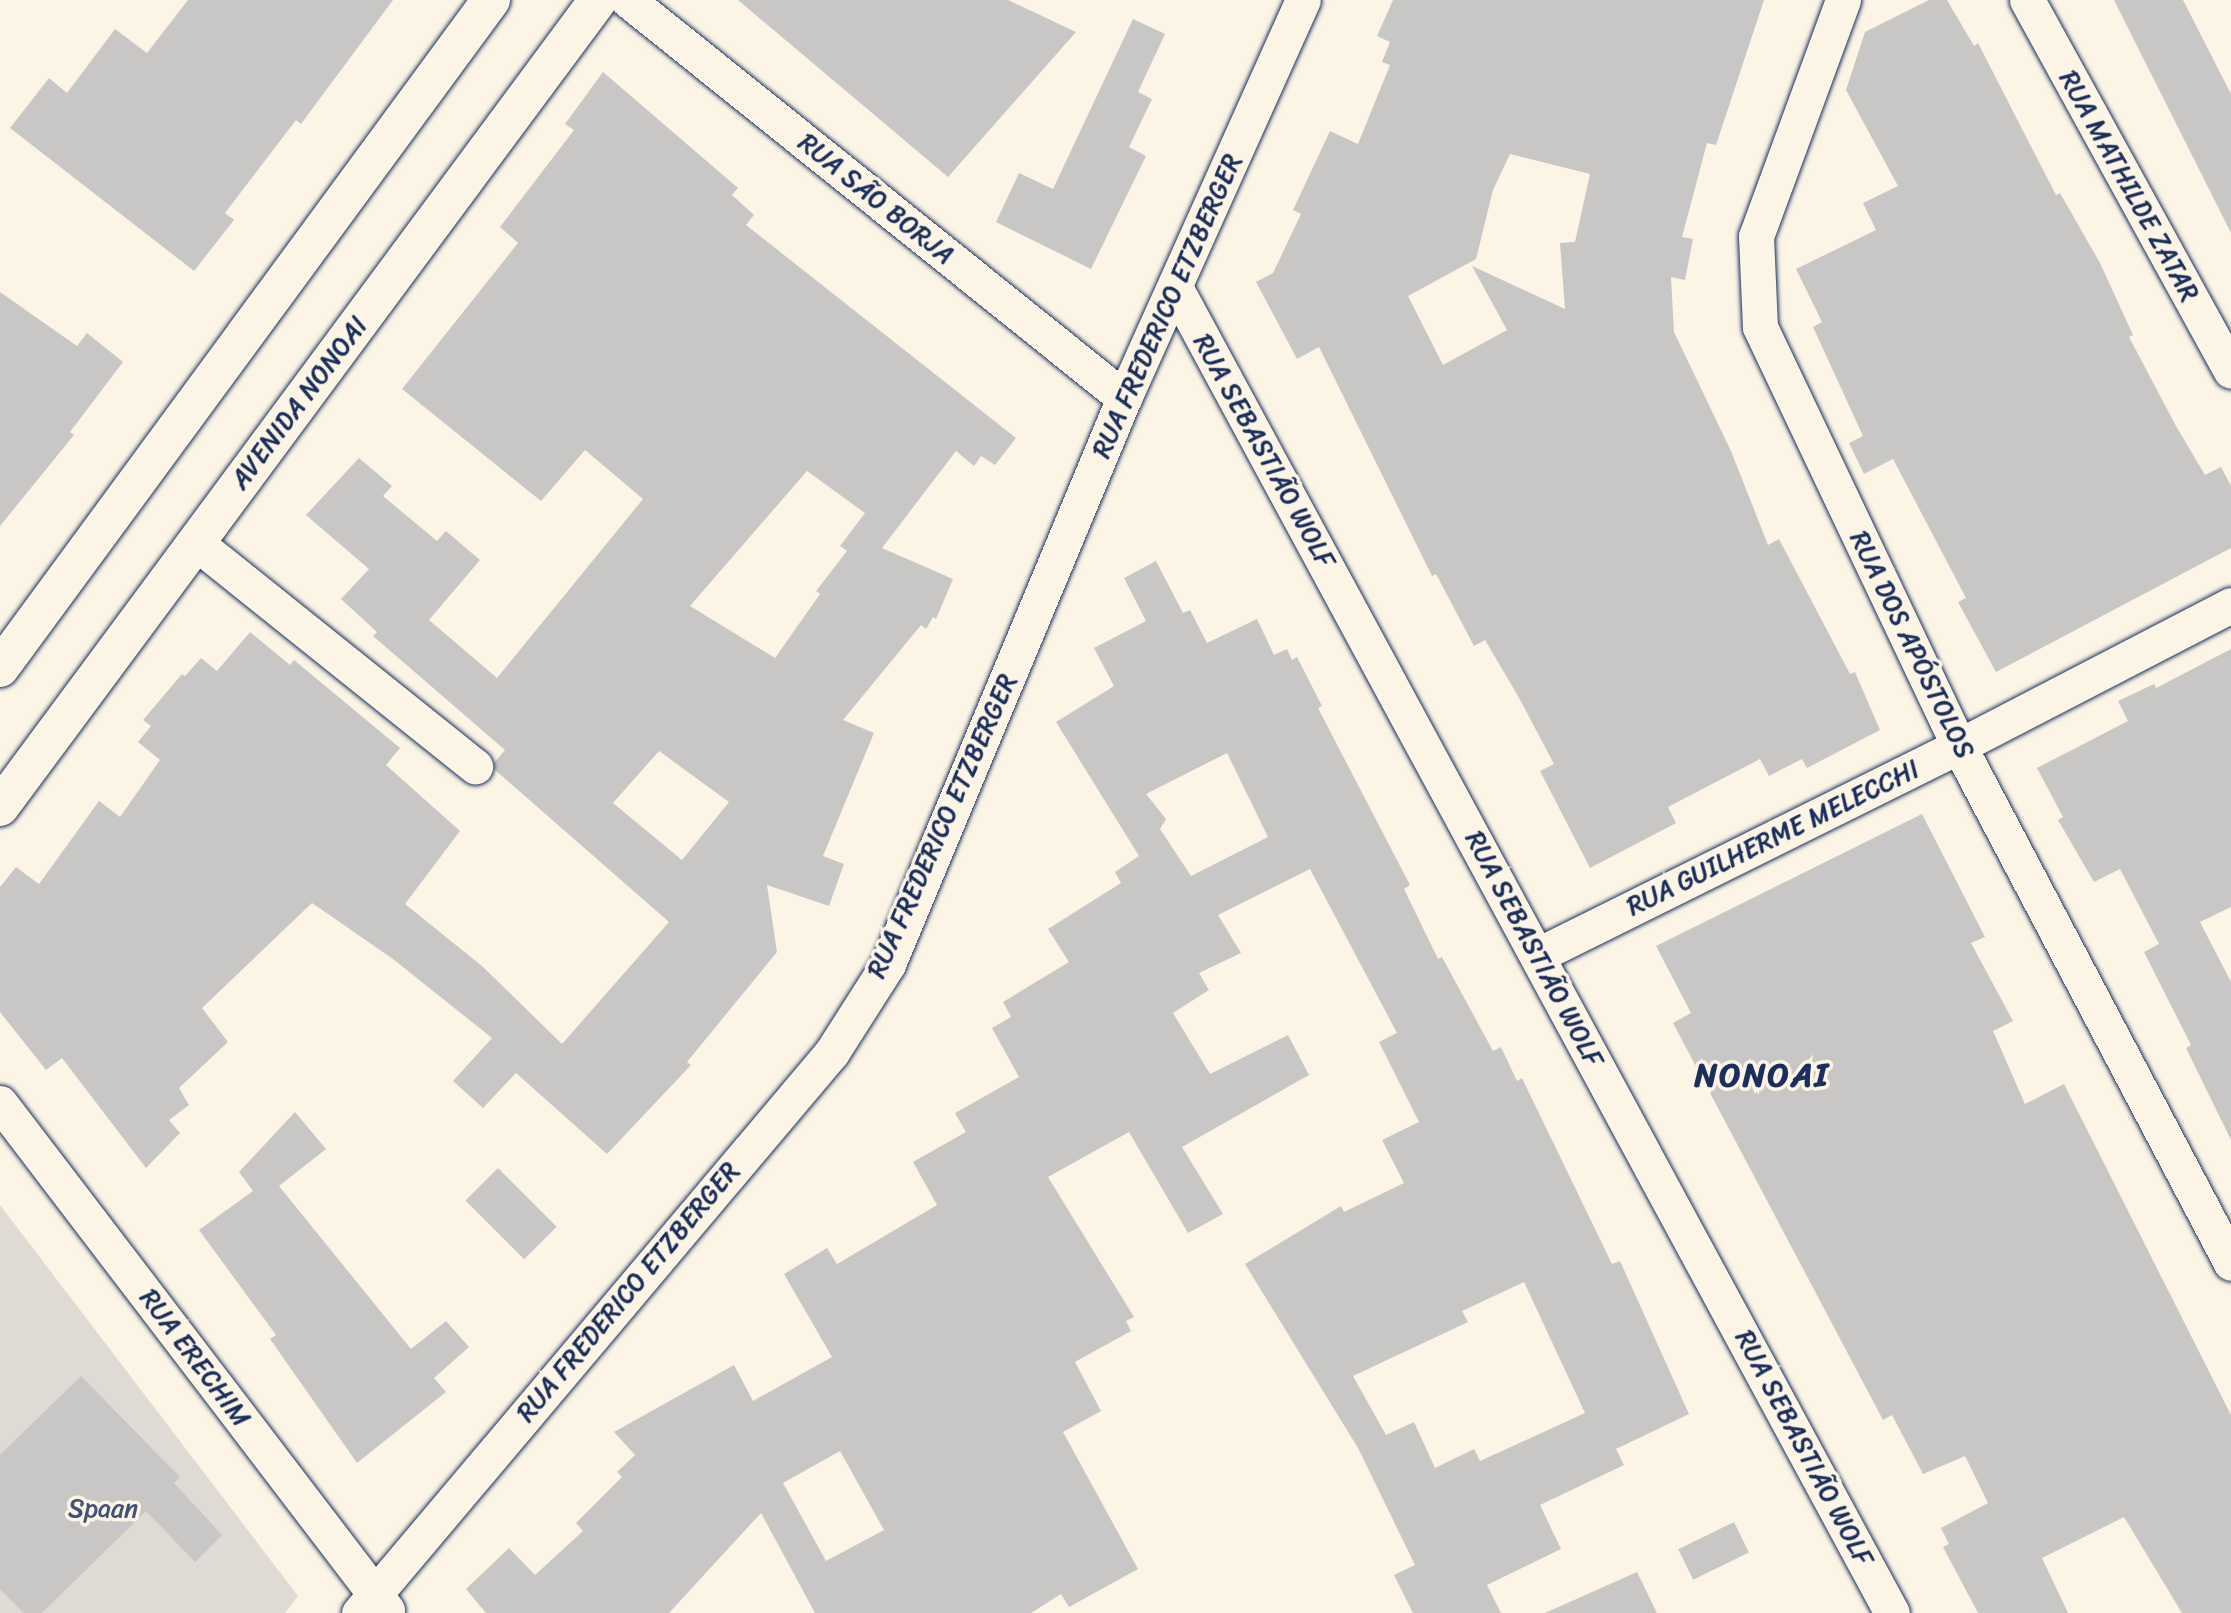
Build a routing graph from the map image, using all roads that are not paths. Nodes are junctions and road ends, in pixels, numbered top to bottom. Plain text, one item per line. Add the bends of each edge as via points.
1 (491, 0) edge
2 (598, 0) edge
3 (628, 0) edge
4 (1303, 0) edge
5 (1843, 0) edge
6 (2027, 0) edge
7 (1175, 287) junction
8 (2231, 371) edge
9 (1124, 398) junction
10 (195, 542) junction
11 (2231, 605) edge
12 (0, 668) edge
13 (1959, 746) junction
14 (475, 766) dead end
15 (0, 807) edge
16 (1538, 955) junction
17 (0, 1103) edge
18 (2231, 1263) edge
19 (374, 1606) edge
20 (1892, 1613) edge

1 - 12 main road
2 - 10 main road, AVENIDA NONOAI
3 - 9 street, RUA SÃO BORJA
4 - 7 street, RUA FREDERICO ETZBERGER
5 - 13 street, RUA DOS APÓSTOLOS via 1756,236 1760,327
6 - 8 street, RUA MATHILDE ZATAR
7 - 9 street, RUA FREDERICO ETZBERGER
7 - 16 street, RUA SEBASTIÃO WOLF
9 - 19 street, RUA FREDERICO ETZBERGER via 888,964 832,1052
10 - 14 street
10 - 15 main road, AVENIDA NONOAI
11 - 13 street, RUA GUILHERME MELECCHI
13 - 16 street, RUA GUILHERME MELECCHI
13 - 18 street, RUA DOS APÓSTOLOS
16 - 20 street, RUA SEBASTIÃO WOLF
17 - 19 street, RUA ERECHIM

